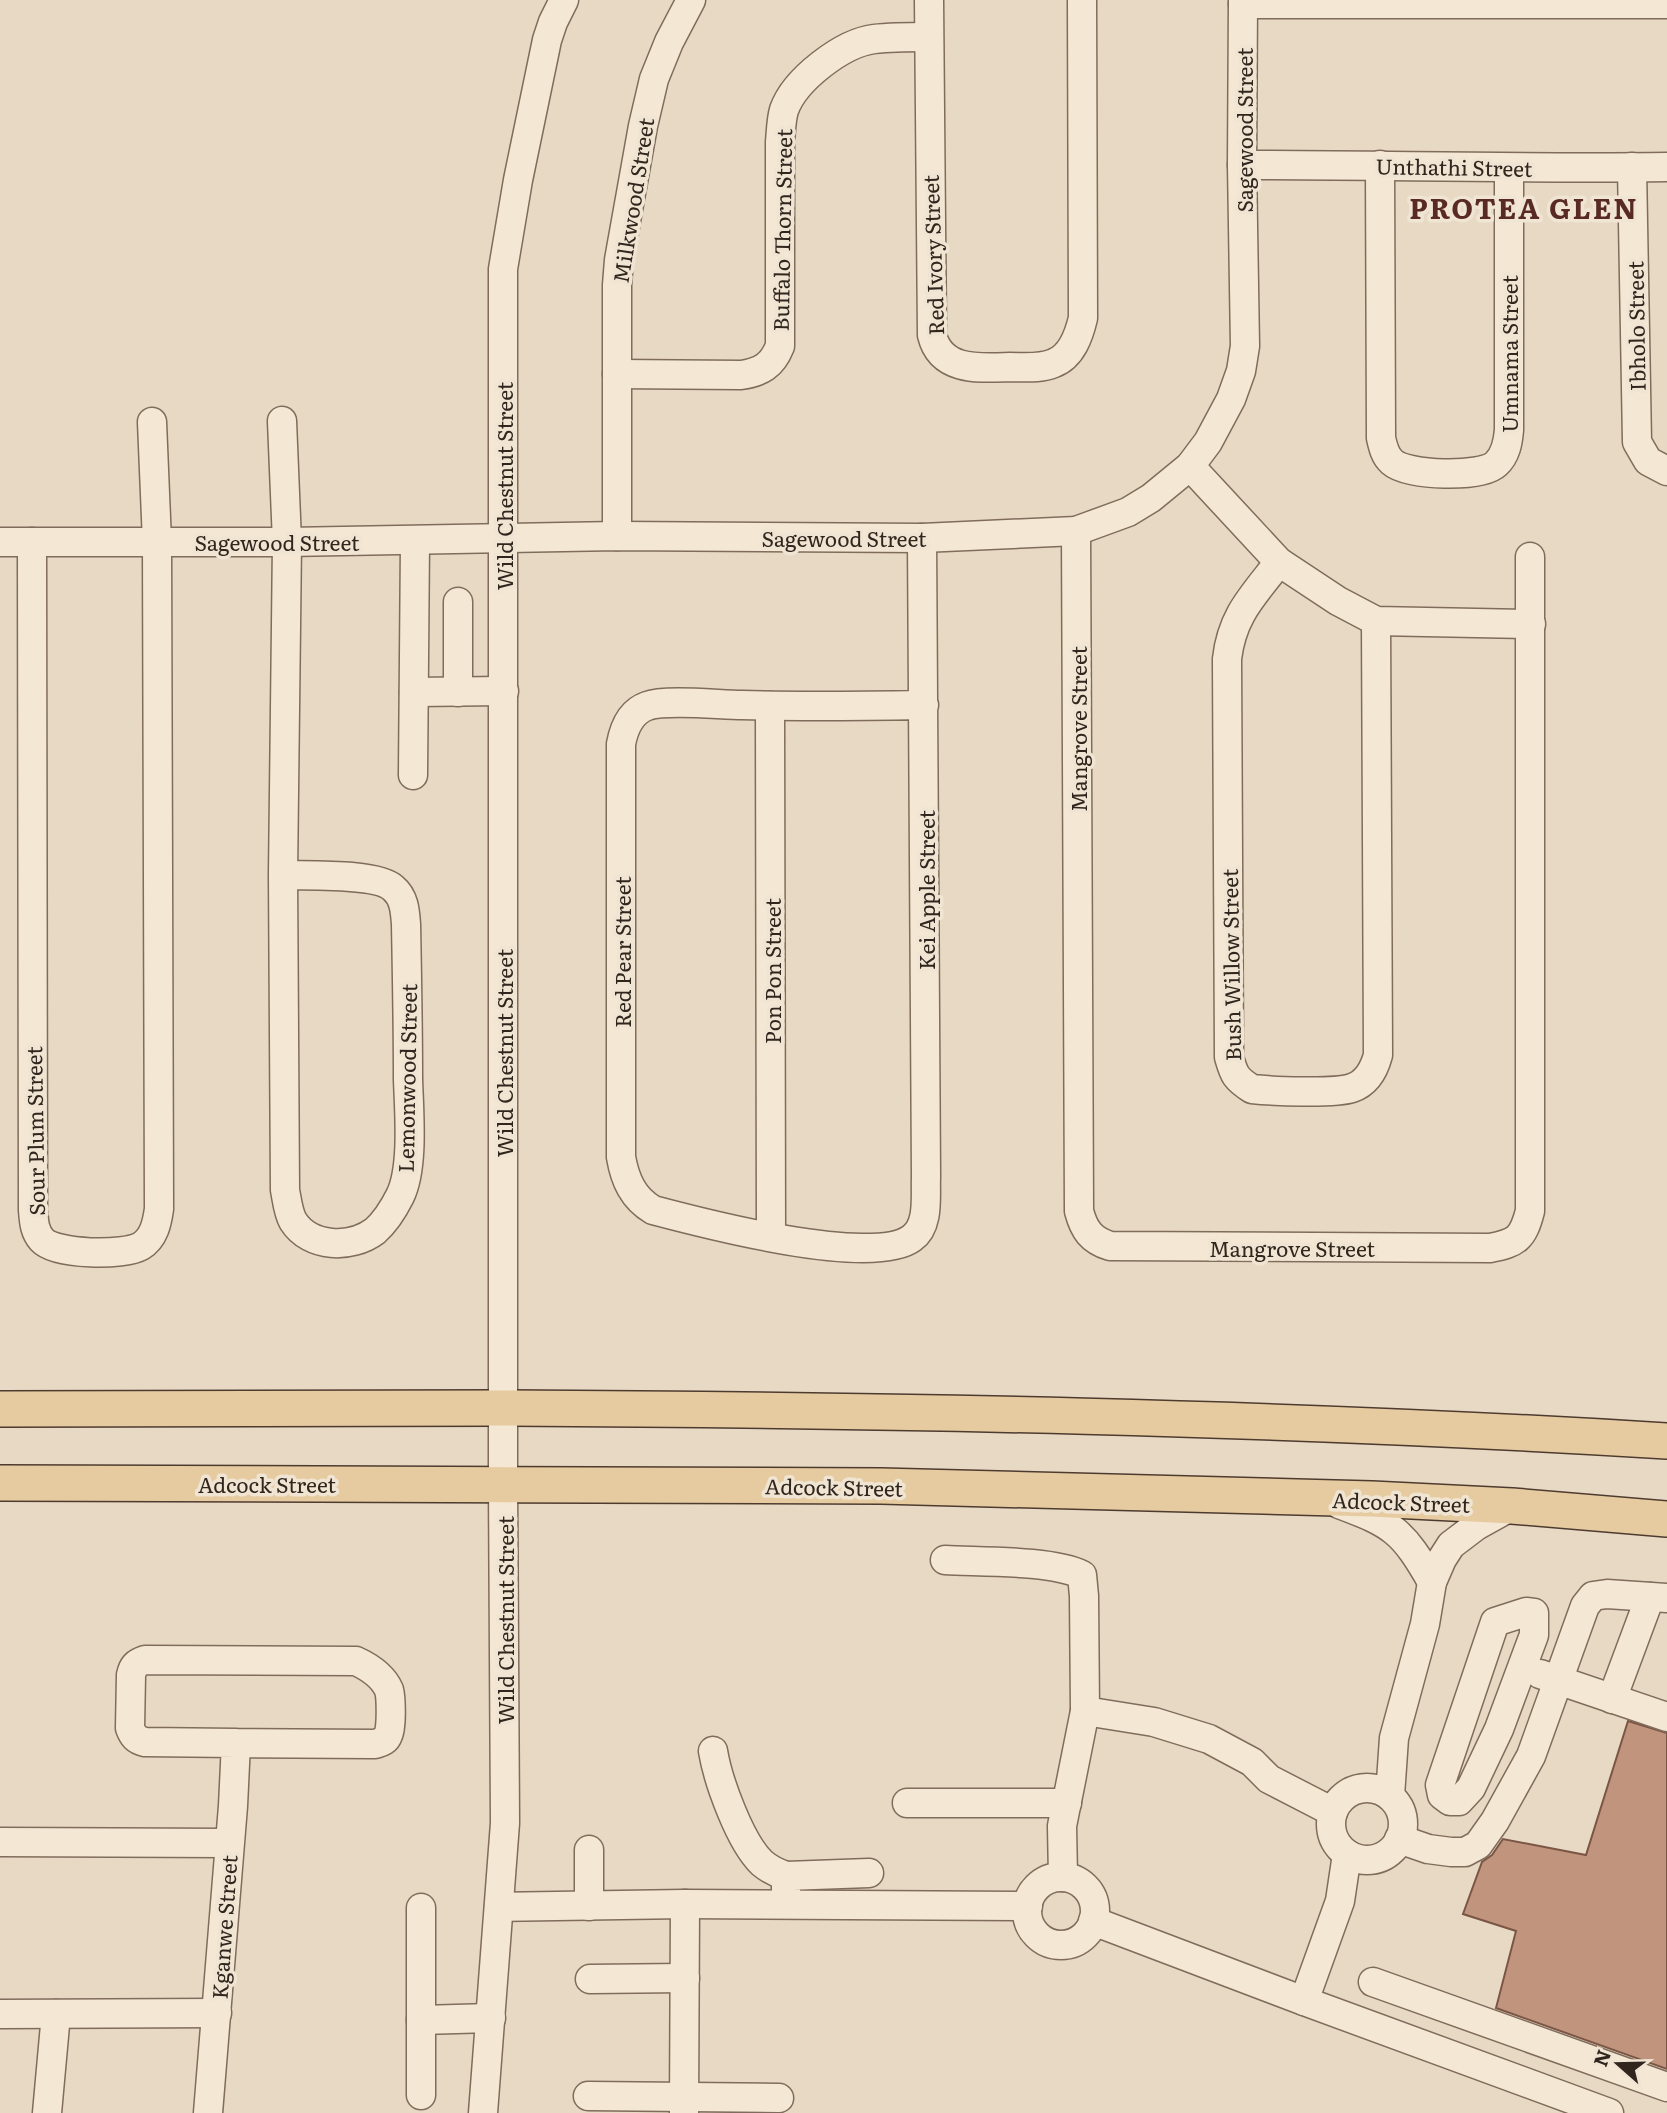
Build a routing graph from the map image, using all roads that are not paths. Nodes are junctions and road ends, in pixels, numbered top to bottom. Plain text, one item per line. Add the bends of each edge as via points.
1 (564, 0) edge
2 (691, 0) edge
3 (929, 0) edge
4 (1082, 0) edge
5 (1243, 2) edge
6 (1373, 2) edge
7 (1503, 2) edge
8 (1632, 2) edge
9 (1667, 4) edge
10 (928, 37) junction
11 (1242, 165) junction
12 (1380, 165) junction
13 (1632, 167) junction
14 (1667, 167) edge
15 (1509, 168) junction
16 (617, 374) junction
17 (282, 421) dead end
18 (152, 422) dead end
19 (1190, 466) junction
20 (1667, 471) edge
21 (1076, 531) junction
22 (617, 536) junction
23 (922, 538) junction
24 (504, 539) junction
25 (415, 541) junction
26 (0, 542) edge
27 (33, 542) junction
28 (158, 542) junction
29 (287, 542) junction
30 (1530, 557) dead end
31 (1279, 562) junction
32 (415, 602) junction
33 (458, 602) junction
34 (504, 603) junction
35 (1377, 621) junction
36 (1531, 624) junction
37 (504, 691) junction
38 (414, 692) junction
39 (458, 692) junction
40 (924, 705) junction
41 (770, 706) junction
42 (413, 775) dead end
43 (283, 875) junction
44 (771, 1237) junction
45 (913, 1238) joint
46 (503, 1408) junction
47 (0, 1409) edge
48 (1667, 1441) edge
49 (0, 1483) edge
50 (503, 1484) junction
51 (1322, 1498) junction
52 (1512, 1506) junction
53 (1667, 1519) edge
54 (944, 1560) dead end
55 (1432, 1582) junction
56 (1658, 1597) edge
57 (1521, 1668) junction
58 (1558, 1680) junction
59 (1612, 1699) junction
60 (1664, 1708) edge
61 (1085, 1712) junction
62 (1394, 1738) junction
63 (236, 1744) junction
64 (713, 1751) dead end
65 (1357, 1789) junction
66 (1390, 1796) junction
67 (907, 1803) dead end
68 (1067, 1804) junction
69 (1332, 1812) junction
70 (1399, 1839) junction
71 (0, 1842) edge
72 (229, 1843) junction
73 (589, 1850) dead end
74 (1359, 1857) junction
75 (869, 1873) dead end
76 (786, 1876) junction
77 (1063, 1877) junction
78 (685, 1904) junction
79 (786, 1904) junction
80 (589, 1906) junction
81 (1028, 1906) junction
82 (421, 1908) dead end
83 (499, 1908) junction
84 (1093, 1921) junction
85 (685, 1978) junction
86 (590, 1979) dead end
87 (1373, 1982) dead end
88 (1304, 2001) junction
89 (217, 2013) junction
90 (0, 2014) edge
91 (56, 2014) junction
92 (491, 2018) junction
93 (421, 2020) junction
94 (1667, 2087) edge
95 (421, 2095) dead end
96 (588, 2096) dead end
97 (779, 2098) dead end
98 (684, 2105) edge
99 (47, 2113) edge
100 (208, 2113) edge
101 (483, 2113) edge
102 (1609, 2113) edge

1 - 24 street, Wild Chestnut Street via 547,40 503,269
2 - 16 street, Milkwood Street via 668,42 643,126 619,260
3 - 10 street, Red Ivory Street
4 - 10 street, Red Ivory Street via 1083,318 1074,344 1055,363 974,368 946,358 935,347
5 - 6 street
5 - 11 street, Sagewood Street
6 - 7 street
7 - 8 street
8 - 9 street
10 - 16 street, Buffalo Thorn Street via 853,44 835,54 789,100 780,142 780,346 768,367 741,375
11 - 12 street, Unthathi Street
11 - 19 street, Sagewood Street via 1245,346 1241,371 1222,420
12 - 15 street, Unthathi Street
12 - 15 street, Umnama Street via 1381,438 1391,462 1418,472 1486,470 1495,465 1508,443
13 - 14 street, Unthathi Street
13 - 15 street, Unthathi Street
13 - 20 street, Ibholo Street via 1637,442 1648,461
16 - 22 street, Milkwood Street
17 - 29 street, Lemonwood Street
18 - 28 street
19 - 21 street, Sagewood Street via 1128,512
19 - 31 street
21 - 23 street, Sagewood Street
21 - 36 street, Mangrove Street via 1079,1211 1090,1234 1111,1246 1490,1248 1506,1245 1522,1233 1530,1211
22 - 23 street, Sagewood Street
22 - 24 street, Sagewood Street
23 - 40 street, Kei Apple Street
24 - 25 street, Sagewood Street
24 - 34 street, Wild Chestnut Street
25 - 29 street, Sagewood Street
25 - 32 street
26 - 27 street, Sagewood Street
27 - 28 street, Sagewood Street
27 - 28 street, Sour Plum Street via 35,1230 58,1249 115,1251 142,1245 154,1231 159,1209
28 - 29 street, Sagewood Street
29 - 43 street, Lemonwood Street
30 - 36 street, Mangrove Street
31 - 35 street
31 - 35 street, Bush Willow Street via 1234,623 1227,659 1229,1057 1233,1074 1252,1088 1353,1088 1375,1068
32 - 33 street
32 - 38 street
33 - 34 street
33 - 39 street
34 - 37 street, Wild Chestnut Street
35 - 36 street
37 - 39 street
37 - 46 street, Wild Chestnut Street
38 - 39 street
38 - 42 street
40 - 41 street, Red Pear Street
40 - 45 street, Kei Apple Street via 926,1177 923,1223
41 - 44 street, Pon Pon Street
41 - 44 street, Red Pear Street via 649,705 628,720 623,732 621,1157 629,1186 640,1202 653,1210
43 - 43 street, Lemonwood Street via 286,1199 293,1221 303,1232 318,1241 352,1241 375,1230 391,1212 407,1176 405,906 392,886 382,881
44 - 45 street, Red Pear Street via 883,1248
46 - 47 main road
46 - 48 main road via 1220,1421
46 - 50 street, Wild Chestnut Street
49 - 50 main road, Adcock Street
50 - 51 main road, Adcock Street via 894,1486
50 - 83 street, Wild Chestnut Street via 505,1823
51 - 52 main road, Adcock Street
51 - 55 street via 1388,1525 1408,1543
52 - 53 main road, Adcock Street
52 - 55 street via 1451,1545
54 - 61 street via 1038,1565 1082,1575
55 - 62 street
56 - 58 street via 1593,1596 1585,1606
56 - 59 street
57 - 57 street via 1471,1788 1460,1801 1450,1801 1442,1795 1440,1785 1495,1622 1534,1613 1534,1635
57 - 58 street
58 - 59 street
58 - 70 street via 1531,1756 1478,1845 1465,1852 1451,1852
59 - 60 street
61 - 68 street
61 - 69 street via 1154,1722 1209,1739 1252,1762 1269,1779
62 - 65 street
62 - 66 street
63 - 63 street via 138,1740 130,1728 133,1667 145,1660 356,1661 369,1667 390,1692 390,1729 383,1742
63 - 72 street
64 - 76 street via 721,1787 748,1843 761,1862
65 - 66 street via 1369,1787
65 - 69 street
66 - 70 street via 1402,1816
67 - 68 street
68 - 77 street via 1062,1826
69 - 74 street via 1333,1835 1339,1846
70 - 74 street via 1386,1854
71 - 72 street, Kganwe Street
72 - 89 street, Kganwe Street
73 - 80 street
74 - 88 street
75 - 76 street
76 - 79 street
77 - 81 street via 1042,1883
77 - 84 street via 1084,1885 1091,1894
78 - 79 street
78 - 80 street
78 - 85 street
79 - 81 street
80 - 83 street
81 - 84 street via 1034,1933 1054,1945 1076,1942
82 - 93 street
83 - 92 street, Wild Chestnut Street
84 - 88 street
85 - 86 street
85 - 98 street
87 - 94 street
88 - 102 street
89 - 91 street
89 - 100 street, Kganwe Street
90 - 91 street
91 - 99 street
92 - 93 street
92 - 101 street, Wild Chestnut Street
93 - 95 street
96 - 98 street
97 - 98 street

